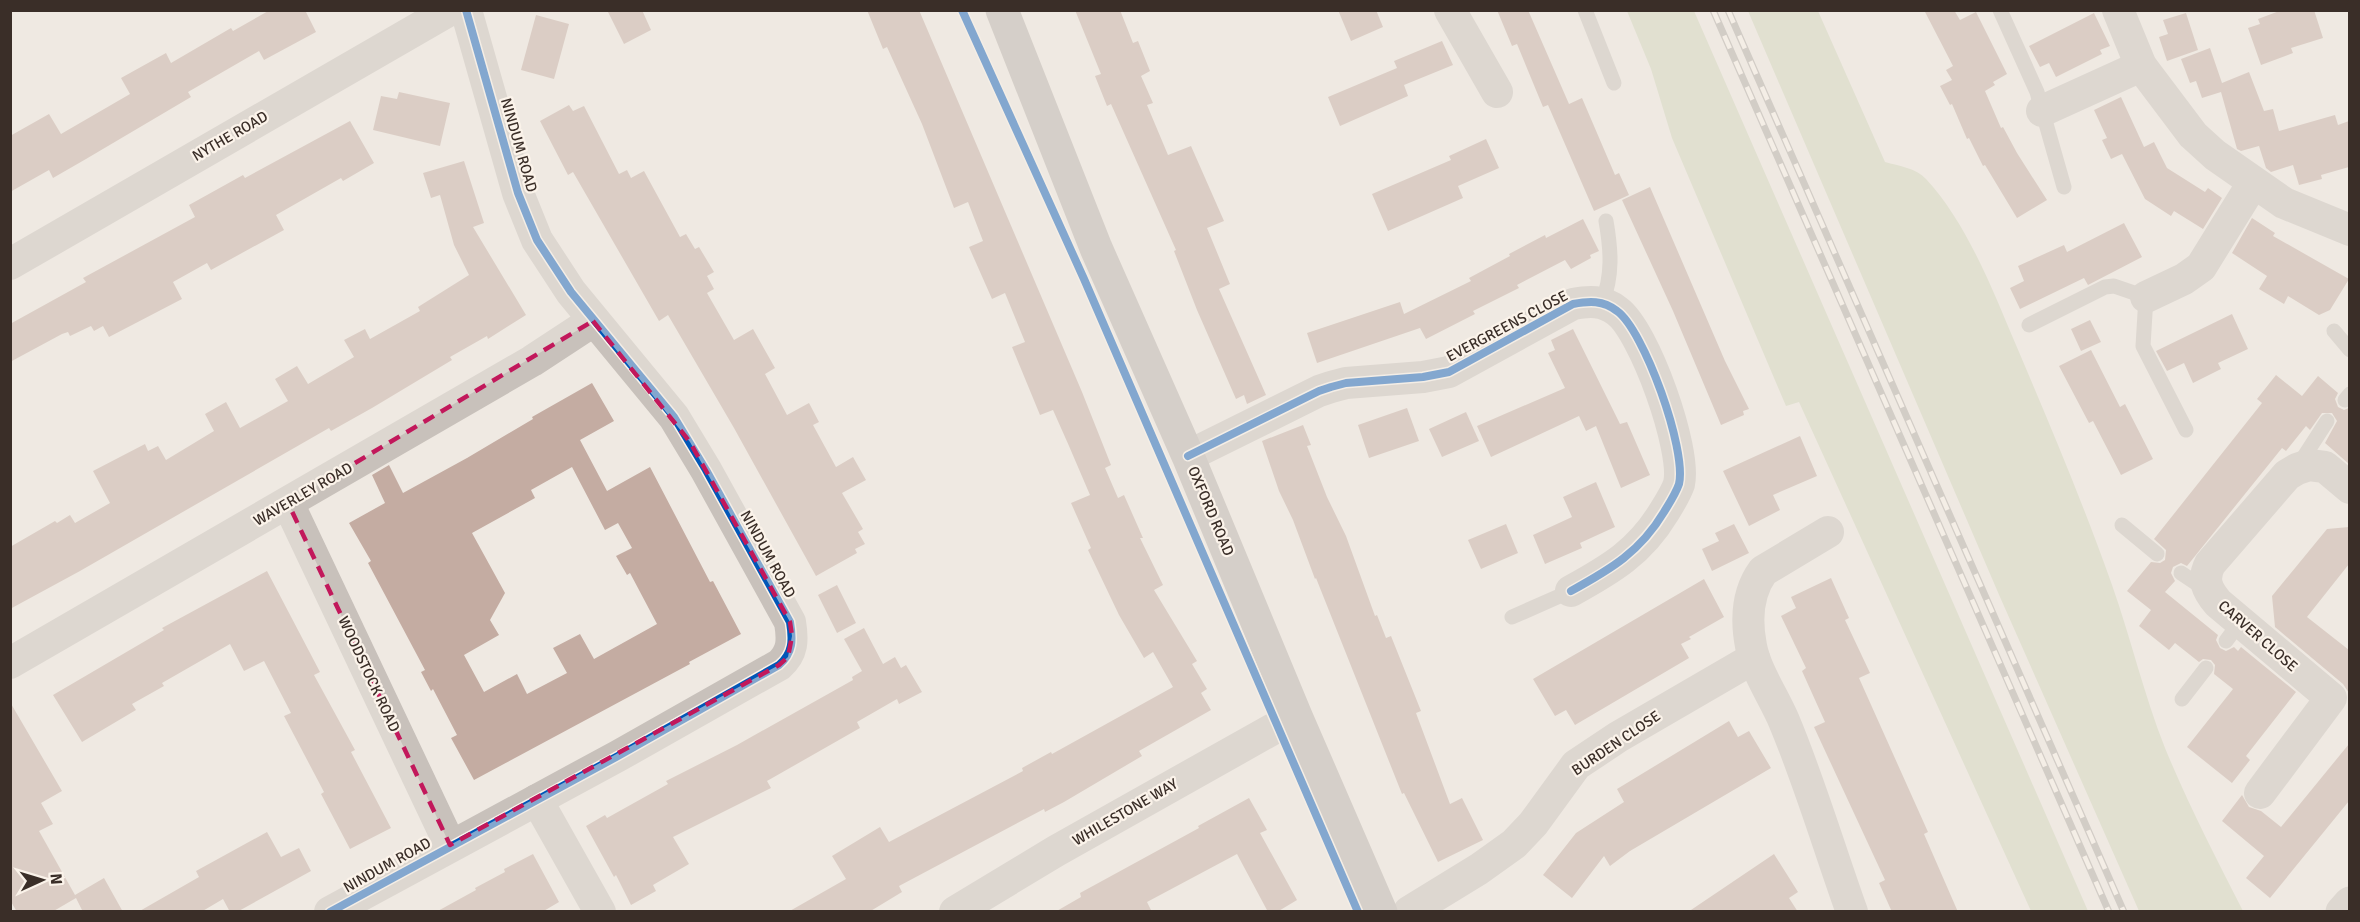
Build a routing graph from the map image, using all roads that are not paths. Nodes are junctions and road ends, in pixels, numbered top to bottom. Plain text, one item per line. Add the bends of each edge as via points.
1 (450, 10) edge
2 (466, 10) edge
3 (1002, 10) edge
4 (1450, 10) edge
5 (1585, 10) edge
6 (2000, 10) edge
7 (2118, 10) edge
8 (2141, 66) junction
9 (1614, 83) dead end
10 (1497, 92) dead end
11 (2042, 111) junction
12 (2253, 183) junction
13 (2064, 187) dead end
14 (1606, 221) dead end
15 (2349, 230) edge
16 (10, 264) edge
17 (2146, 297) junction
18 (1602, 303) junction
19 (593, 321) junction
20 (2029, 326) dead end
21 (2334, 331) dead end
22 (2349, 350) edge
23 (2327, 421) dead end
24 (2186, 430) dead end
25 (1188, 456) junction
26 (2296, 469) junction
27 (2349, 488) edge
28 (288, 503) junction
29 (2122, 525) dead end
30 (1828, 532) dead end
31 (2157, 554) dead end
32 (2181, 573) dead end
33 (1571, 591) joint
34 (2209, 592) junction
35 (1512, 617) dead end
36 (1754, 658) junction
37 (10, 663) edge
38 (2206, 668) dead end
39 (2182, 699) dead end
40 (1296, 716) junction
41 (2260, 792) dead end
42 (537, 800) junction
43 (450, 845) junction
44 (2349, 903) edge
45 (330, 912) edge
46 (600, 912) edge
47 (955, 912) edge
48 (1381, 912) edge
49 (1409, 912) edge
50 (1852, 912) edge
51 (2342, 912) edge

1 - 16 street, NYTHE ROAD
2 - 19 street, NINDUM ROAD via 527,218 537,240
3 - 25 main road, OXFORD ROAD via 1083,217
4 - 10 street
5 - 9 lane
6 - 11 lane via 2031,76
7 - 8 street
8 - 11 street
8 - 12 street via 2193,135
11 - 13 lane
12 - 15 street via 2284,203
12 - 17 street via 2201,267
14 - 18 lane via 1610,276
17 - 20 lane via 2114,286 2105,287
17 - 24 lane via 2144,346
18 - 25 street, EVERGREENS CLOSE via 1574,304 1449,372 1346,383 1319,391
18 - 33 street via 1623,315 1635,332 1670,415 1679,453 1678,484 1659,520 1632,553
19 - 28 street, WAVERLEY ROAD via 532,361
19 - 42 street, NINDUM ROAD via 660,398 690,442 790,622 792,647 779,665
21 - 22 lane
23 - 26 lane
25 - 40 main road, OXFORD ROAD
26 - 27 street via 2309,465 2325,467
26 - 34 street, CARVER CLOSE via 2210,564 2206,573
28 - 37 street, WAVERLEY ROAD
28 - 43 street, WOODSTOCK ROAD
29 - 31 lane
30 - 36 street via 1763,571 1757,579 1749,612
32 - 34 lane
33 - 35 lane
34 - 41 street, CARVER CLOSE via 2233,631 2336,702
36 - 49 street, BURDEN CLOSE via 1576,765 1514,844
36 - 50 street via 1785,723
38 - 39 lane
40 - 47 street, WHILESTONE WAY
40 - 48 main road, OXFORD ROAD
42 - 43 street, NINDUM ROAD
42 - 46 street
43 - 45 street, NINDUM ROAD
44 - 51 street

